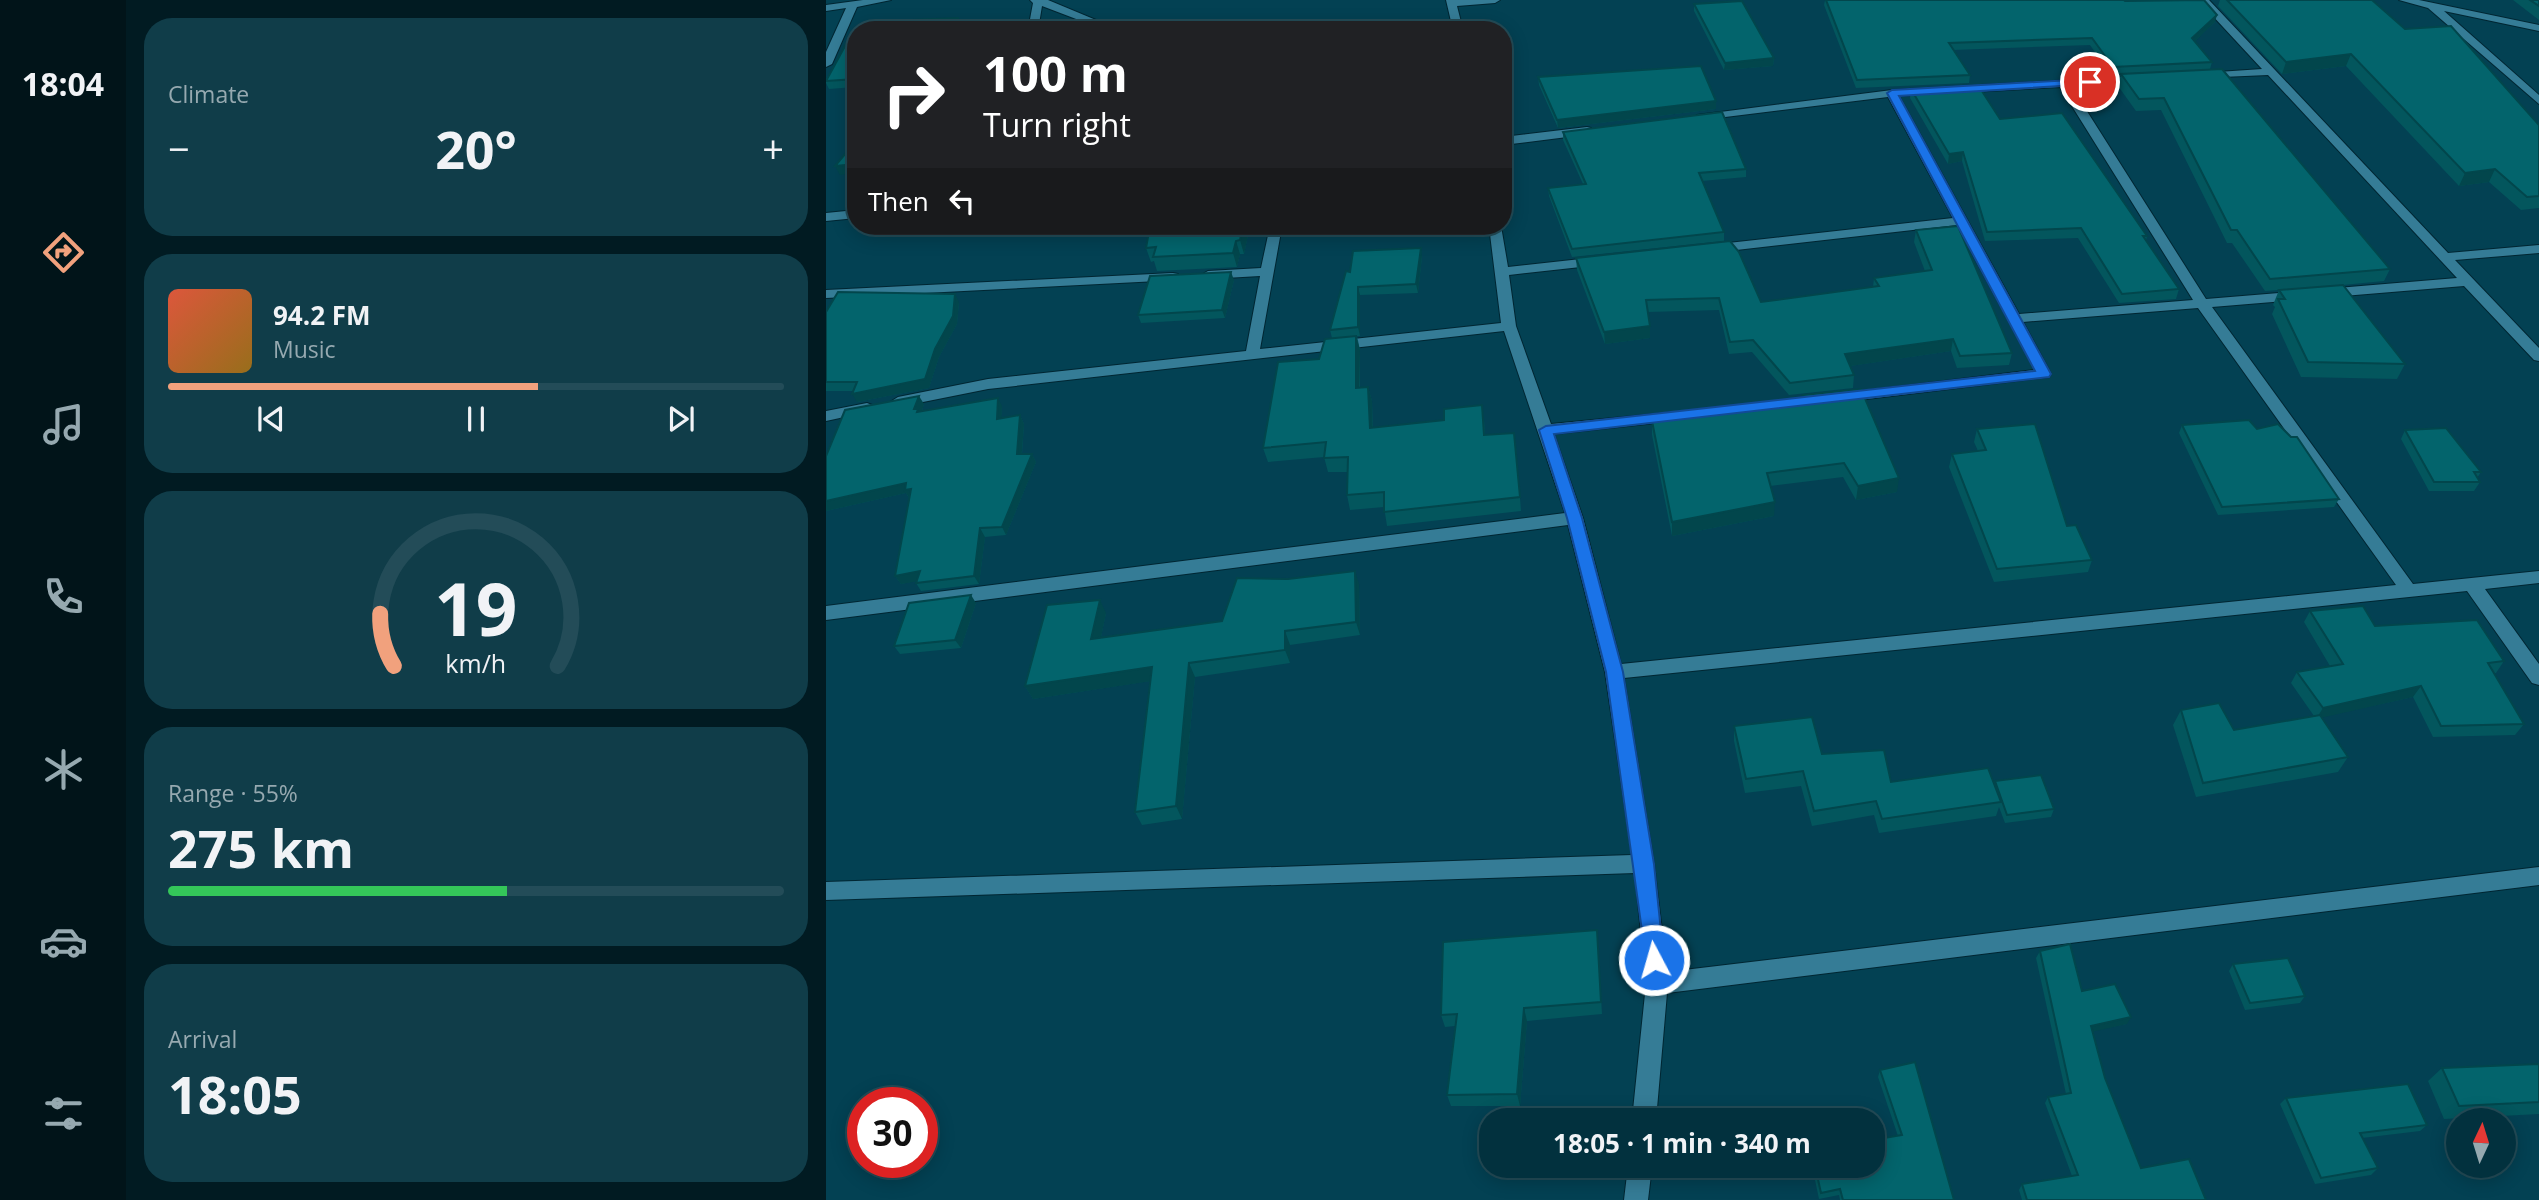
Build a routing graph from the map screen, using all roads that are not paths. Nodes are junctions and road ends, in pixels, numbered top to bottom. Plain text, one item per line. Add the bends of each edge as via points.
1 (886, 0) edge
2 (1039, 0) edge
3 (1495, 0) edge
4 (2203, 0) edge
5 (2404, 0) edge
6 (1451, 2) edge
7 (853, 4) junction
8 (2432, 6) junction
9 (826, 8) edge
10 (1035, 21) edge
11 (1092, 21) edge
12 (1456, 21) edge
13 (2539, 28) edge
14 (826, 64) edge
15 (2270, 72) junction
16 (2188, 77) edge
17 (2160, 78) edge
18 (2064, 84) junction
19 (1892, 93) junction
20 (2539, 101) edge
21 (1684, 119) edge
22 (1600, 130) edge
23 (1512, 140) edge
24 (847, 215) edge
25 (826, 217) edge
26 (1961, 221) junction
27 (1274, 235) edge
28 (1496, 235) edge
29 (2539, 249) edge
30 (1696, 250) edge
31 (2445, 257) junction
32 (1613, 259) edge
33 (1267, 272) junction
34 (1502, 272) junction
35 (2469, 281) junction
36 (826, 294) edge
37 (2202, 303) junction
38 (2014, 319) junction
39 (1509, 326) junction
40 (1252, 355) junction
41 (2539, 357) edge
42 (1823, 399) edge
43 (1795, 402) edge
44 (826, 416) edge
45 (1546, 430) junction
46 (1575, 518) junction
47 (2539, 577) edge
48 (2472, 584) junction
49 (2410, 591) junction
50 (826, 613) edge
51 (1614, 672) junction
52 (2539, 678) edge
53 (1644, 864) junction
54 (2539, 876) edge
55 (826, 891) edge
56 (1657, 984) junction
57 (1645, 1108) edge
58 (1639, 1178) edge
59 (1636, 1200) edge

1 - 7 street
2 - 10 street
2 - 11 street
3 - 6 street
4 - 15 street
5 - 8 street
6 - 12 street
7 - 9 street
7 - 14 street
8 - 13 street
8 - 20 street
15 - 16 street
15 - 31 street
17 - 18 street
18 - 19 street
18 - 37 street
19 - 21 street
19 - 26 street
22 - 23 street
24 - 25 street
26 - 30 street
26 - 38 street
27 - 33 street
28 - 34 street
29 - 31 street
31 - 35 street
32 - 34 street
33 - 36 street
33 - 40 street
34 - 39 street
35 - 37 street
35 - 41 street
37 - 38 street
37 - 49 street
38 - 42 street via 2044,374
39 - 40 street
39 - 45 street
40 - 44 street via 989,384
43 - 45 street
45 - 46 street
46 - 50 street
46 - 51 street
47 - 48 street
48 - 49 street
48 - 52 street
49 - 51 street
51 - 53 street
53 - 55 street
53 - 56 street
54 - 56 street
56 - 57 street
58 - 59 street

